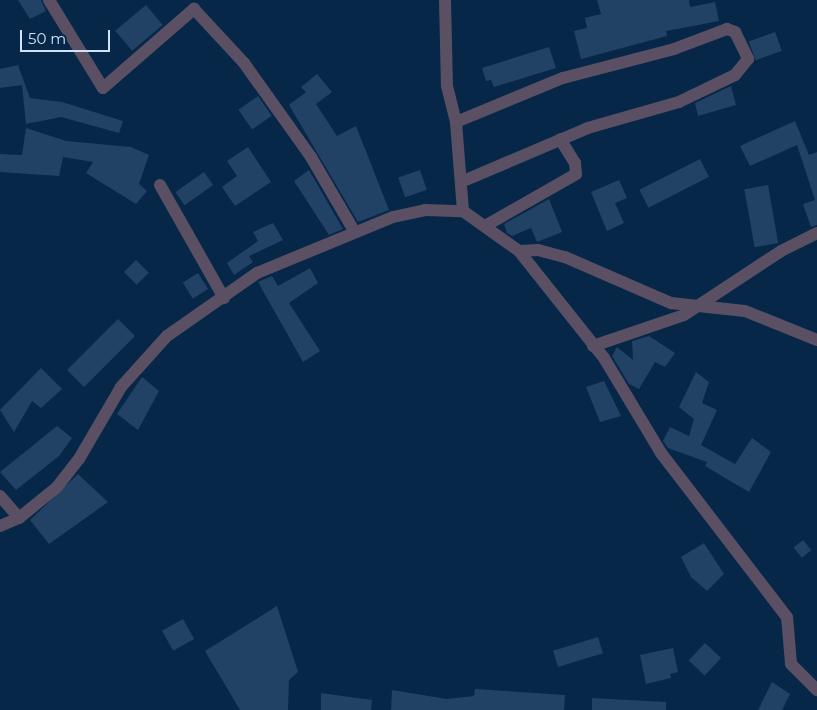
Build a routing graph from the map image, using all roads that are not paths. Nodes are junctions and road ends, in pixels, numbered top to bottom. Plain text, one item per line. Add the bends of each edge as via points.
1 (49, 0) edge
2 (445, 0) edge
3 (456, 122) junction
4 (560, 140) junction
5 (461, 182) junction
6 (160, 185) dead end
7 (463, 210) junction
8 (485, 226) junction
9 (354, 231) junction
10 (817, 233) edge
11 (519, 251) junction
12 (224, 298) junction
13 (701, 306) junction
14 (817, 340) edge
15 (593, 346) junction
16 (0, 496) edge
17 (19, 518) junction
18 (0, 526) edge
19 (817, 690) edge

1 - 9 street via 103,88 194,9 244,63 311,157
2 - 3 street via 446,79
3 - 4 street via 563,78 674,49 727,29 735,32 748,59 735,75 678,102
3 - 5 street
4 - 5 street
4 - 8 street via 575,163 576,174
5 - 7 street
6 - 12 street
7 - 8 street
7 - 9 street via 406,213
8 - 11 street
9 - 12 street via 257,273
10 - 13 street via 781,251
11 - 13 street via 548,252 671,303
11 - 15 street
12 - 17 street via 166,336 132,372 79,459 57,487
13 - 14 street via 745,311
13 - 15 street via 659,326
15 - 19 street via 661,453 787,617 791,664
16 - 17 street
17 - 18 street

